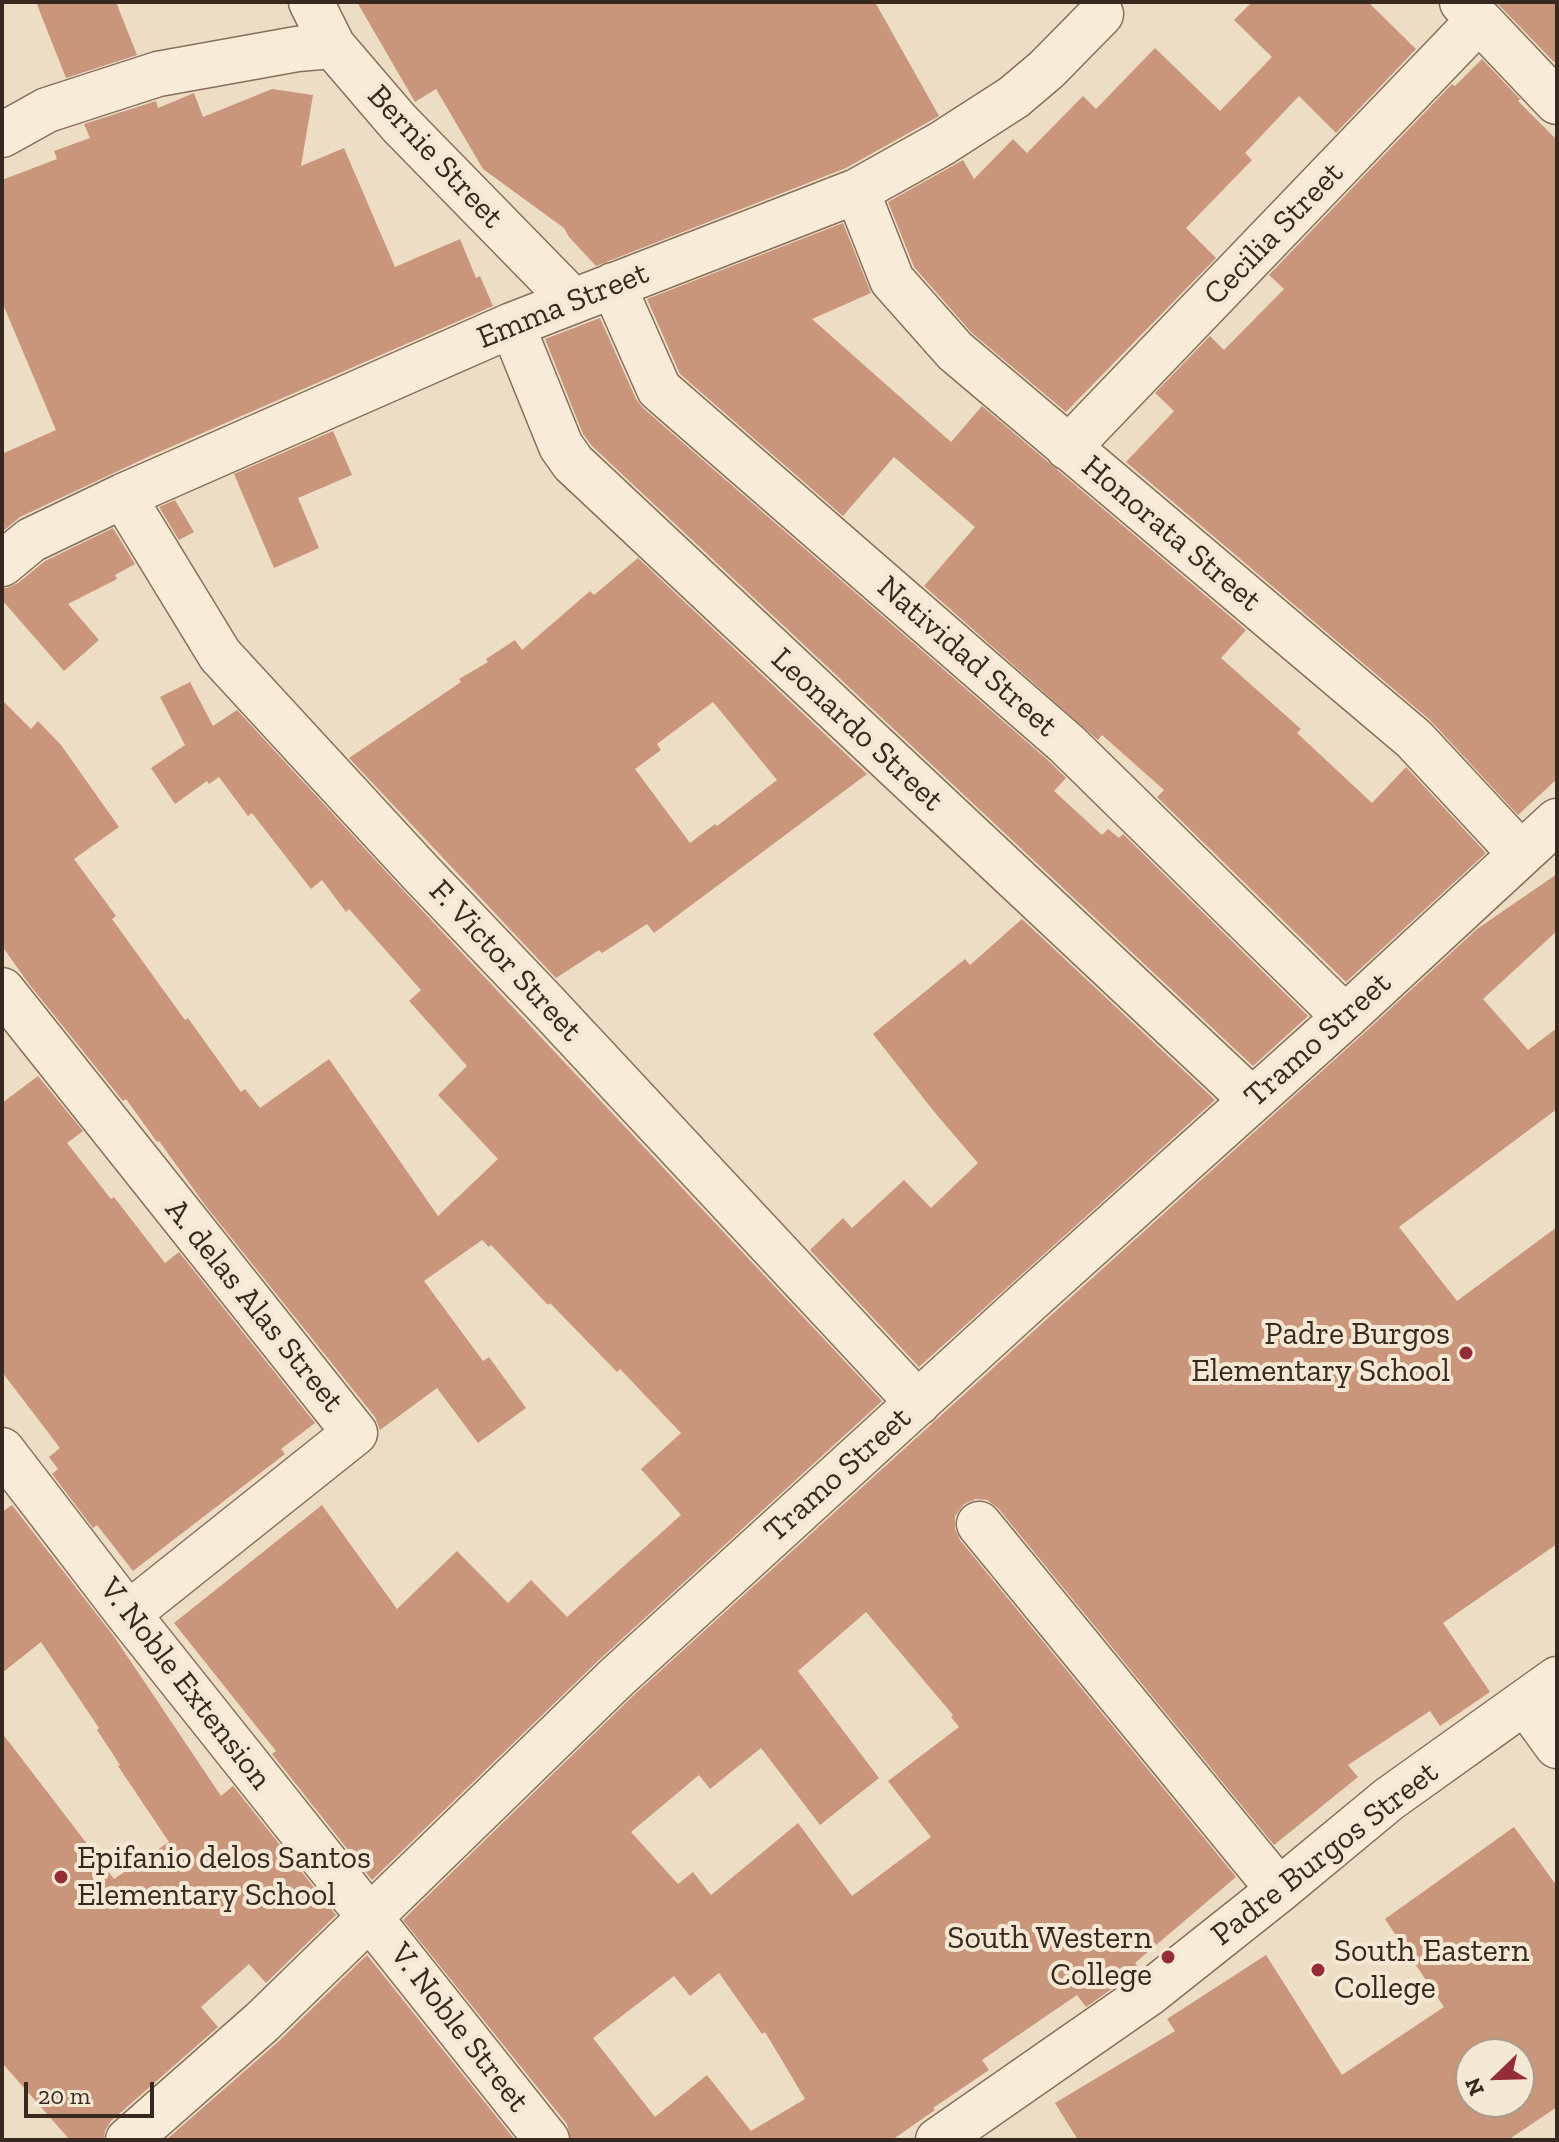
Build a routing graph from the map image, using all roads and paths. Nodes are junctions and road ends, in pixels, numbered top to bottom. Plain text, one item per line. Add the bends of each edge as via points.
1 (311, 2) edge
2 (1471, 11) edge
3 (1101, 14) dead end
4 (333, 46) junction
5 (1557, 102) edge
6 (2, 135) edge
7 (857, 191) junction
8 (613, 285) junction
9 (573, 301) junction
10 (512, 325) junction
11 (1068, 448) junction
12 (123, 496) junction
13 (2, 564) edge
14 (1557, 821) edge
15 (1520, 853) junction
16 (2, 990) edge
17 (1345, 1017) junction
18 (1252, 1100) junction
19 (918, 1403) junction
20 (2, 1450) edge
21 (979, 1524) dead end
22 (128, 1614) junction
23 (1541, 1690) edge
24 (1557, 1746) edge
25 (1279, 1890) junction
26 (370, 1916) junction
27 (128, 2140) edge
28 (547, 2140) edge
29 (938, 2140) edge

1 - 4 street, Bernie Street
2 - 5 street
2 - 11 street, Cecilia Street
3 - 7 street, Emma Street via 1014,97
4 - 6 street via 158,74 47,110
4 - 9 street, Bernie Street via 399,123
7 - 8 street, Emma Street
7 - 11 street, Honorata Street via 892,280 955,351
8 - 9 street, Emma Street
8 - 17 street, Natividad Street via 659,389 1067,744
9 - 10 street, Emma Street
10 - 12 street, Emma Street
10 - 18 street, Leonardo Street via 561,446 573,463
11 - 15 street, Honorata Street via 1414,739
12 - 13 street, Emma Street via 31,540
12 - 19 street, F. Victor Street via 220,655
14 - 15 street, Tramo Street
15 - 17 street, Tramo Street
16 - 22 street, A. delas Alas Street via 355,1433
17 - 18 street, Tramo Street
18 - 19 street, Tramo Street
19 - 26 street, Tramo Street via 617,1677
20 - 22 street, V. Noble Extension
21 - 25 street
22 - 26 street, V. Noble Extension
23 - 24 street
23 - 25 street, Padre Burgos Street via 1389,1799
25 - 29 street, Padre Burgos Street via 1148,1994
26 - 27 street, Tramo Street via 262,2022
26 - 28 street, V. Noble Street

